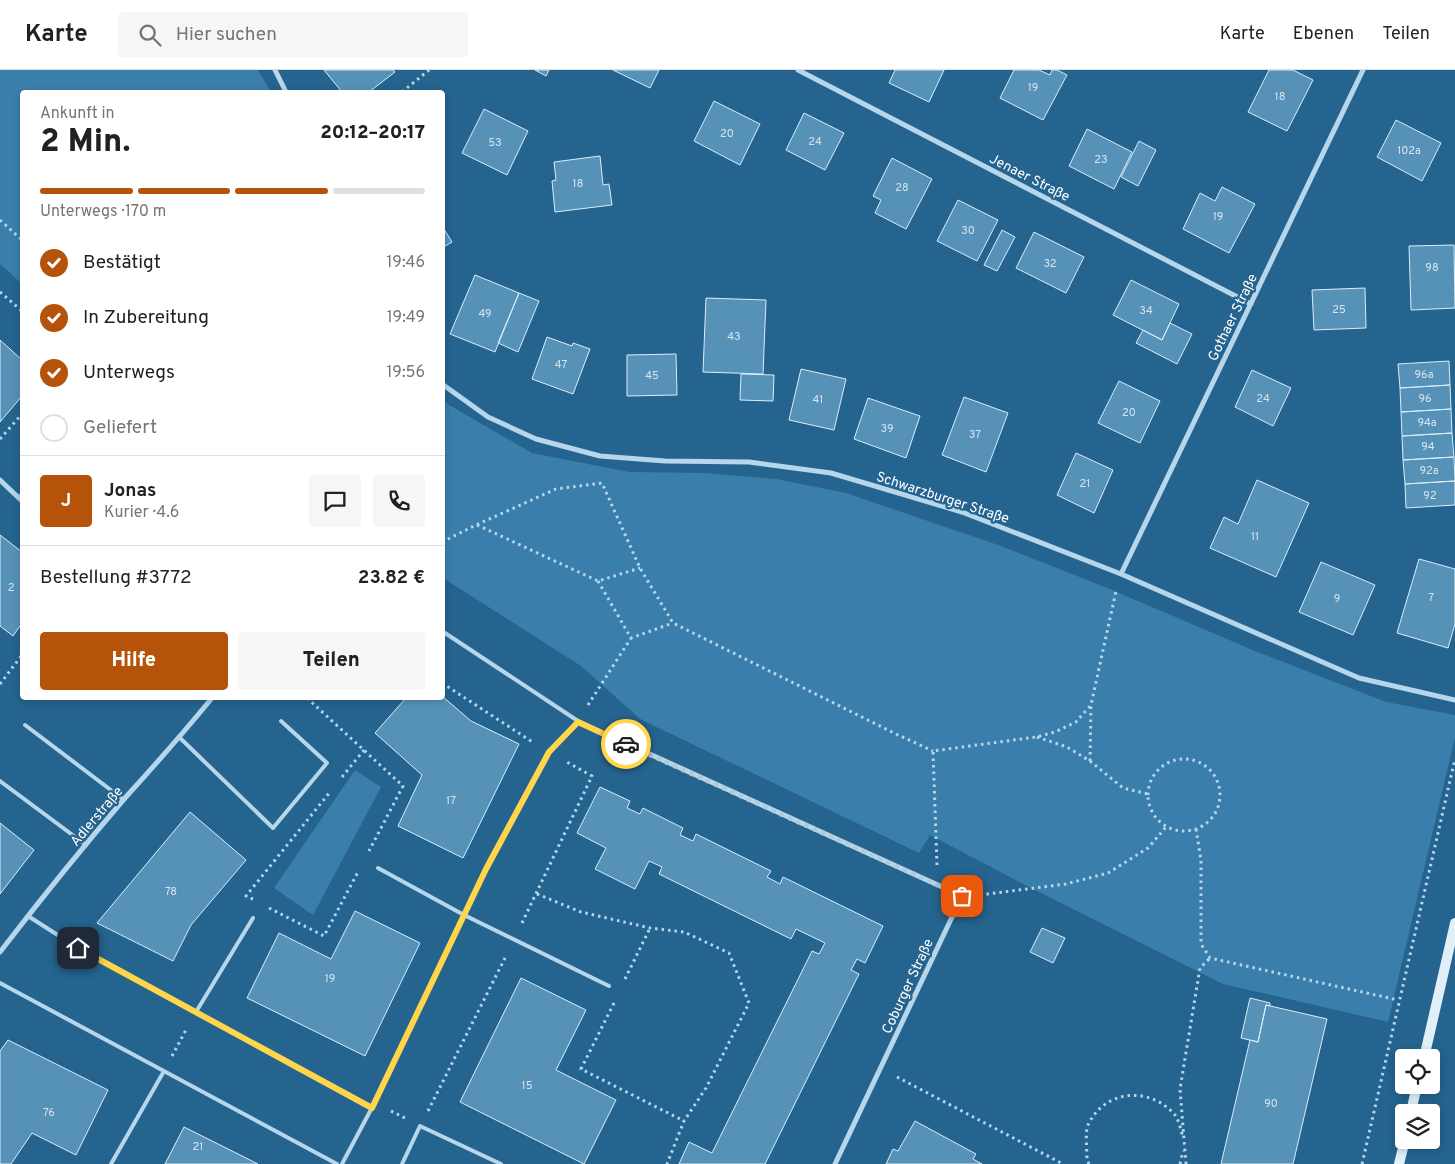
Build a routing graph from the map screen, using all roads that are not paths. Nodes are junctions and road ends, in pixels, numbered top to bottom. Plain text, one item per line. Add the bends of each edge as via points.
1 (275, 70) edge
2 (798, 70) edge
3 (1363, 70) edge
4 (285, 90) edge
5 (1251, 304) junction
6 (445, 386) edge
7 (0, 480) edge
8 (20, 496) edge
9 (1121, 574) junction
10 (445, 633) edge
11 (210, 700) edge
12 (1455, 700) edge
13 (281, 721) dead end
14 (578, 722) junction
15 (25, 725) dead end
16 (610, 736) joint
17 (180, 738) junction
18 (0, 781) edge
19 (124, 800) junction
20 (86, 845) junction
21 (378, 868) dead end
22 (464, 915) junction
23 (28, 916) junction
24 (252, 918) dead end
25 (1455, 923) edge
26 (1453, 939) edge
27 (0, 952) edge
28 (0, 983) edge
29 (609, 986) dead end
30 (196, 1012) junction
31 (1426, 1049) edge
32 (164, 1071) junction
33 (372, 1108) junction
34 (1403, 1149) edge
35 (111, 1164) edge
36 (337, 1164) edge
37 (342, 1164) edge
38 (402, 1164) edge
39 (501, 1164) edge
40 (836, 1164) edge
41 (1399, 1164) edge

1 - 4 street
2 - 5 street, Jenaer Straße
3 - 5 street, Gothaer Straße
5 - 9 street, Gothaer Straße
6 - 9 street, Schwarzburger Straße via 488,417 536,439 600,456 749,462 831,473 962,512
7 - 8 street
9 - 12 street, Schwarzburger Straße via 1359,678
10 - 14 lane
11 - 17 street, Adlerstraße
13 - 17 lane via 327,763 273,828
14 - 16 lane
14 - 22 lane via 549,752
15 - 19 lane
16 - 40 street, Coburger Straße via 962,896
17 - 19 street, Adlerstraße
18 - 20 lane
19 - 20 street, Adlerstraße
20 - 23 street, Adlerstraße
21 - 22 lane
22 - 29 lane
22 - 33 lane
23 - 27 street, Adlerstraße
23 - 30 lane via 78,948
24 - 30 lane
25 - 26 street
26 - 31 street
28 - 32 lane
30 - 33 lane
32 - 35 lane
32 - 36 lane
33 - 37 lane
34 - 41 street
38 - 39 lane via 420,1126

